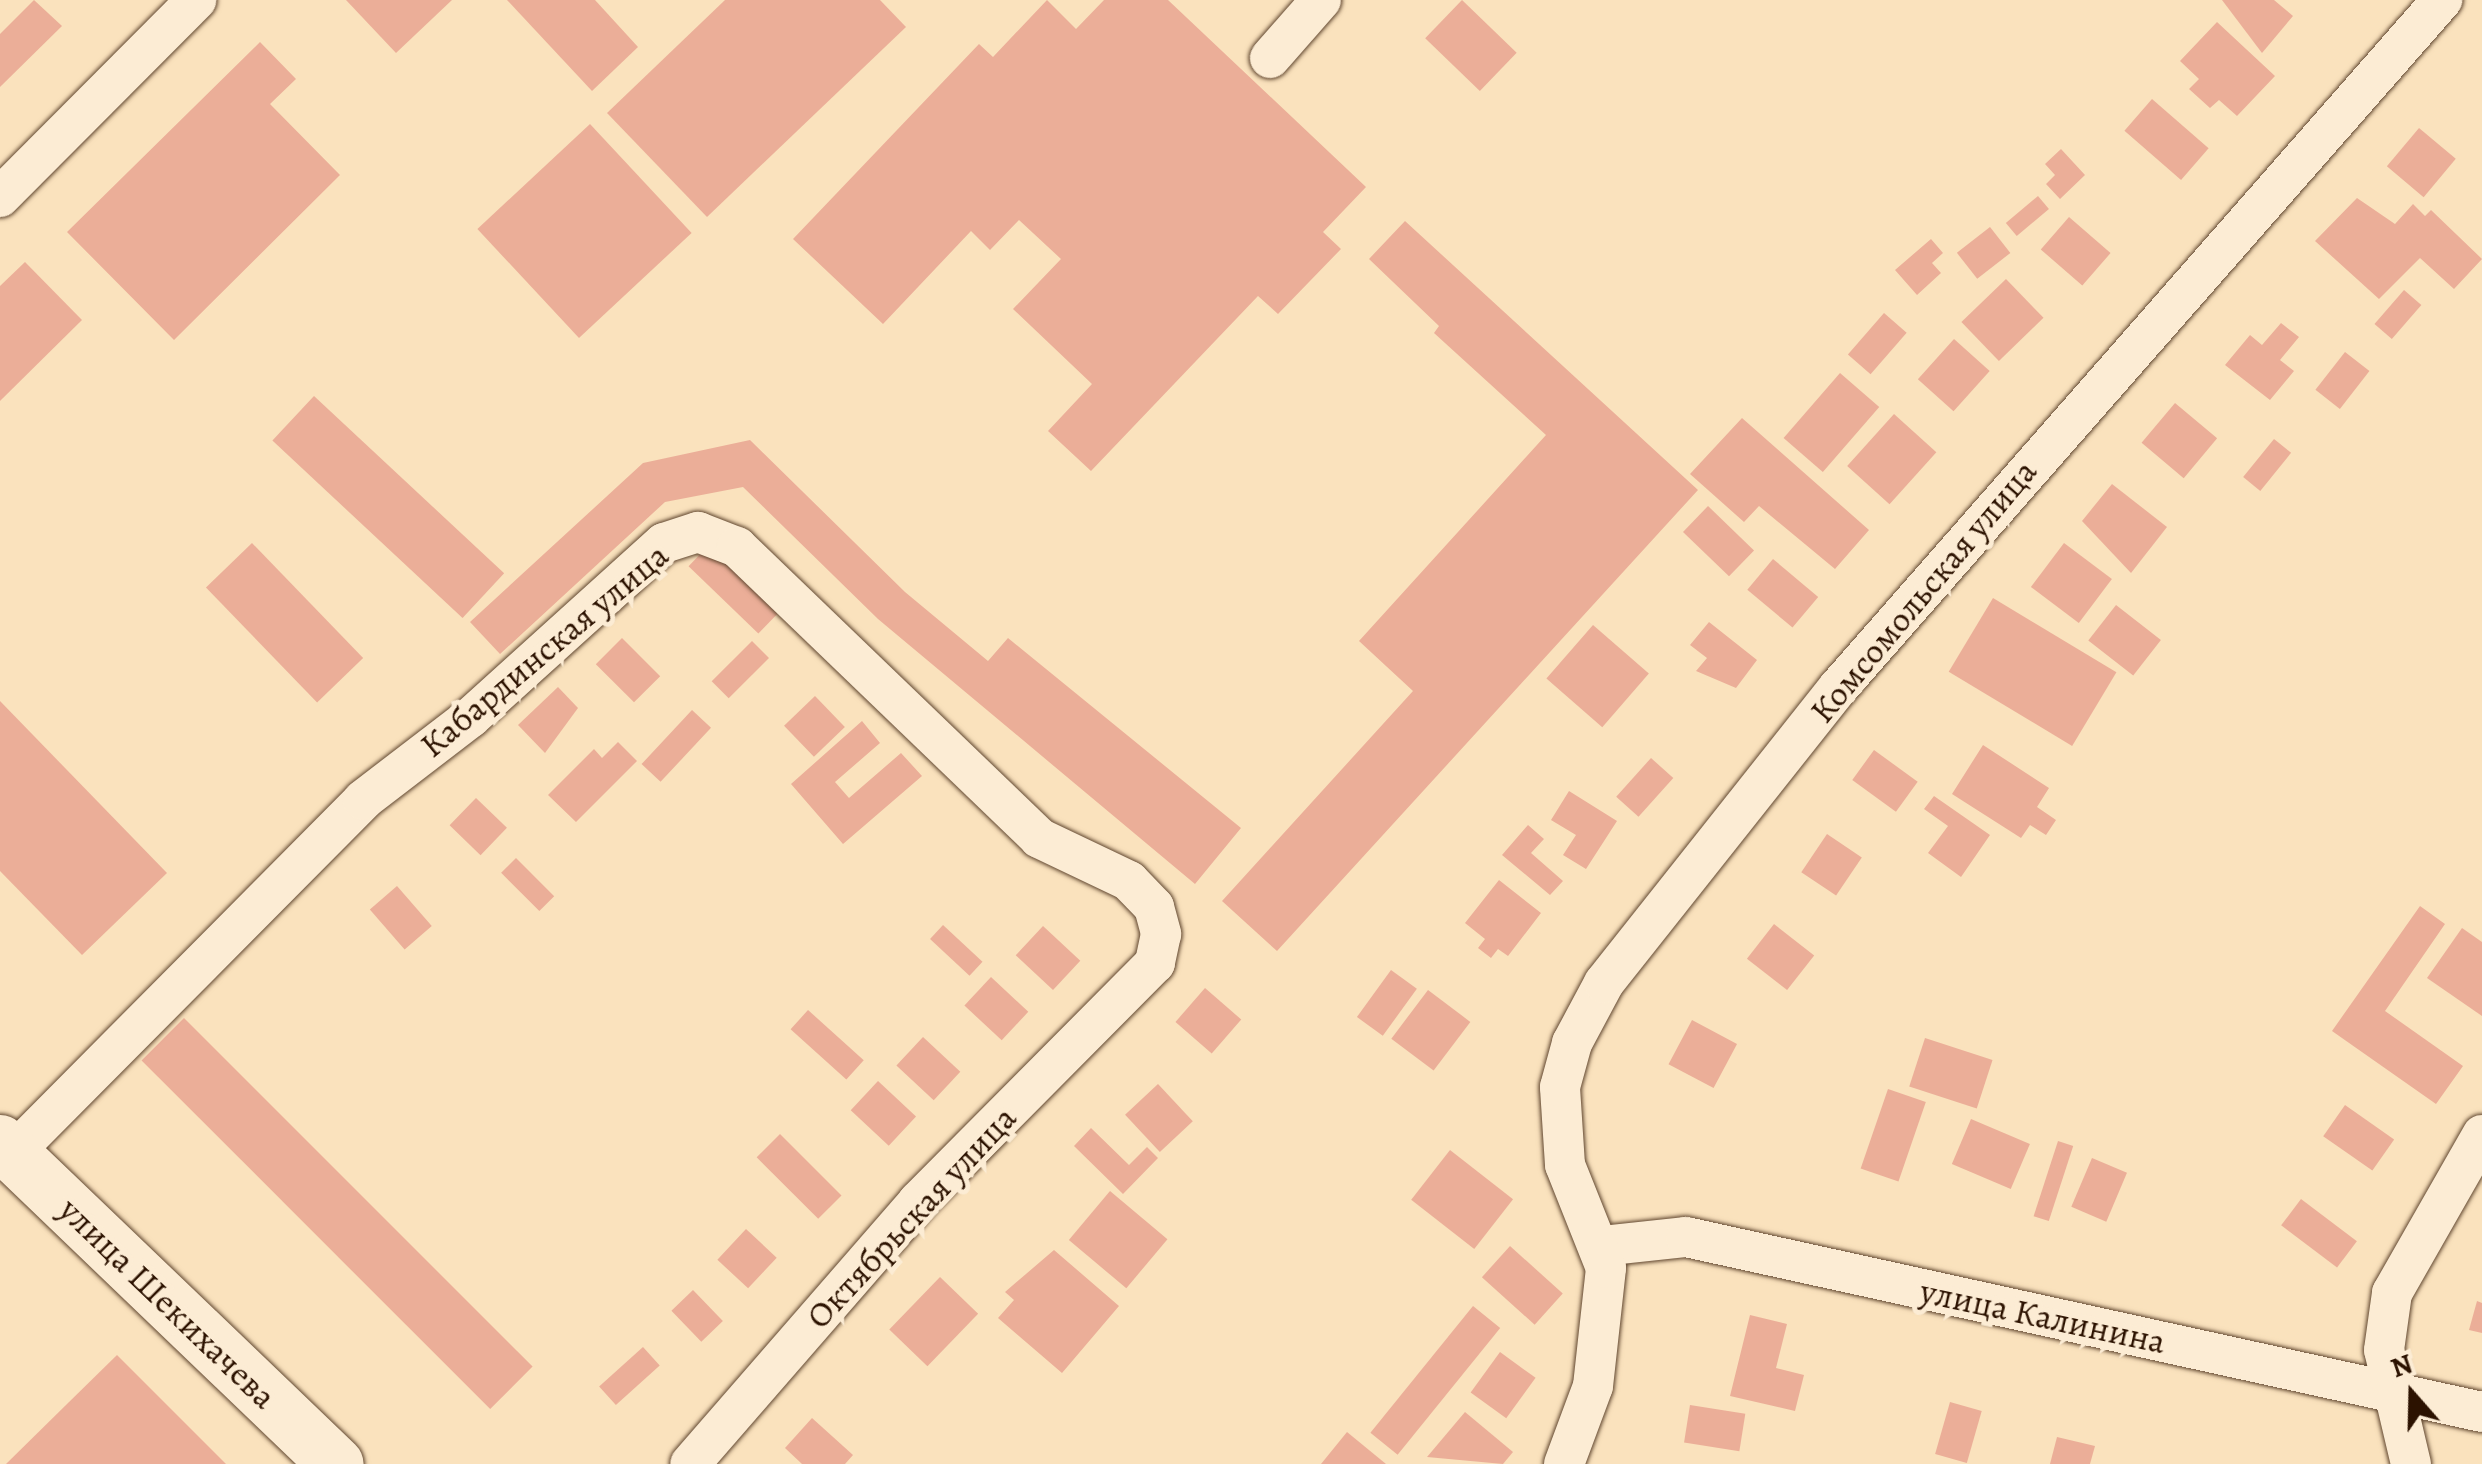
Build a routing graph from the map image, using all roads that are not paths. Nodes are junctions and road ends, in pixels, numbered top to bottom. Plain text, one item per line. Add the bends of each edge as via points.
1 (196, 0) edge
2 (1321, 0) edge
3 (2442, 0) edge
4 (1270, 58) dead end
5 (0, 197) edge
6 (1138, 975) joint
7 (2482, 1135) edge
8 (4, 1155) edge
9 (1602, 1246) junction
10 (2391, 1392) junction
11 (2482, 1412) edge
12 (1573, 1459) edge
13 (336, 1464) edge
14 (690, 1464) edge
15 (2411, 1464) edge

1 - 5 street
2 - 4 street
3 - 9 street, Комсомольская улица via 1838,688 1604,983 1568,1054 1558,1122 1565,1164
6 - 8 street, Кабардинская улица via 1154,962 1161,934 1154,907 1130,881 1038,838 737,547 698,532 664,543 470,718 363,800
6 - 14 street, Октябрьская улица via 918,1202
7 - 10 street via 2392,1294 2384,1350
8 - 13 street, улица Шекихачева
9 - 10 street, улица Калинина via 1686,1237
9 - 12 street via 1602,1330
10 - 11 street, улица Калинина
10 - 15 street

